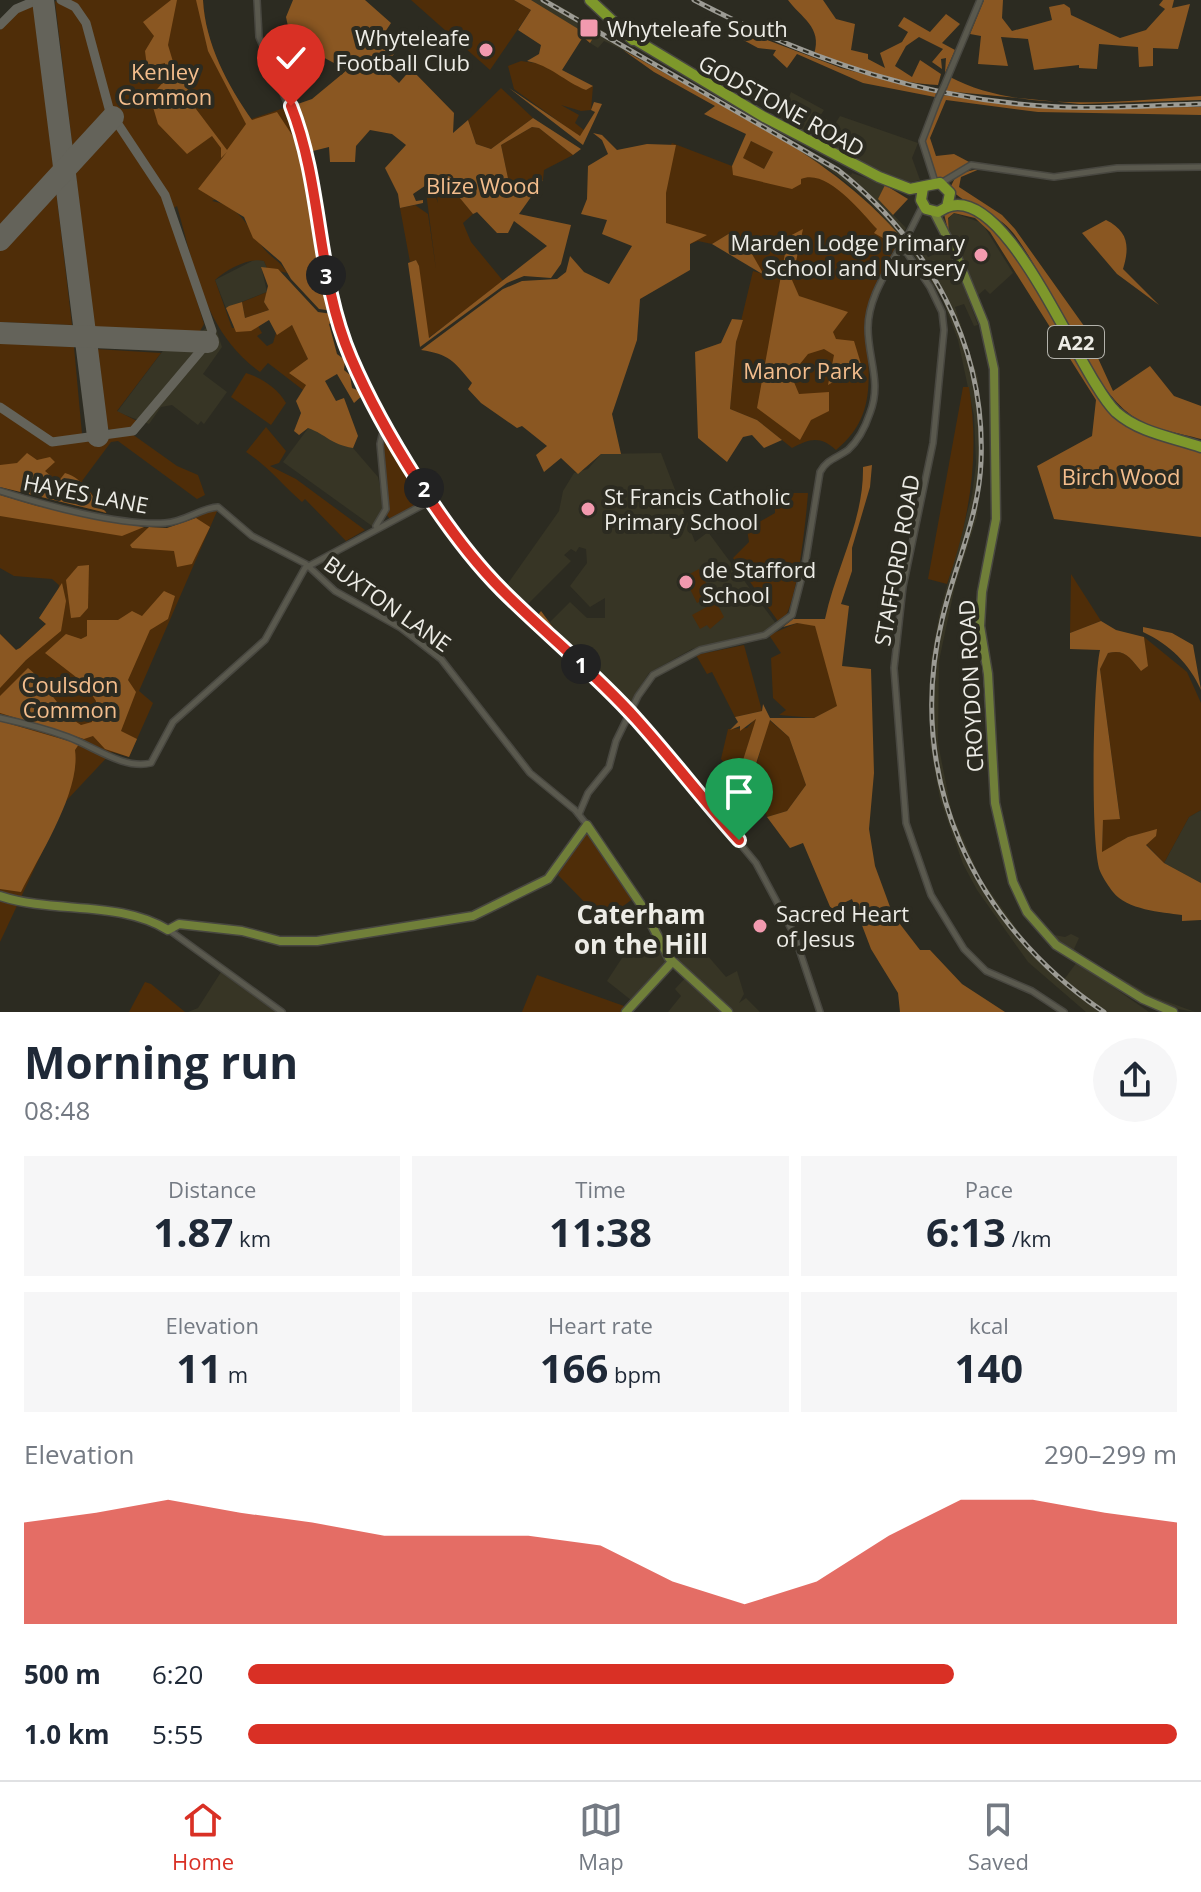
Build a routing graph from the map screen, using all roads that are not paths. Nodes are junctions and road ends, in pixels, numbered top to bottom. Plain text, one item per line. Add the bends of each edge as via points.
1 (257, 0) edge
2 (590, 0) edge
3 (980, 0) edge
4 (1201, 167) edge
5 (883, 181) junction
6 (938, 184) junction
7 (932, 210) junction
8 (901, 247) junction
9 (385, 423) junction
10 (389, 430) junction
11 (382, 435) junction
12 (1201, 445) edge
13 (0, 491) edge
14 (432, 500) junction
15 (211, 507) joint
16 (384, 516) junction
17 (390, 522) junction
18 (373, 529) junction
19 (308, 566) junction
20 (630, 714) junction
21 (0, 718) edge
22 (579, 814) junction
23 (587, 825) junction
24 (0, 896) edge
25 (168, 930) junction
26 (672, 962) junction
27 (1157, 1010) edge
28 (282, 1012) edge
29 (626, 1012) edge
30 (728, 1012) edge
31 (820, 1012) edge
32 (1064, 1012) edge
33 (1173, 1012) edge

1 - 9 street via 259,37 305,145 335,314 355,368
2 - 5 highway, GODSTONE ROAD / A22 via 672,67
3 - 6 street, bridge via 922,141
4 - 6 street via 1117,168 1054,177 979,165 963,167
5 - 6 highway, GODSTONE ROAD / A22 via 906,189
5 - 7 highway, GODSTONE ROAD / A22
6 - 7 highway
6 - 7 highway
6 - 12 highway, A22 via 990,215 1014,237 1120,409
7 - 8 street, bridge
7 - 12 highway, A22 via 958,205 1005,233 1117,413 1143,429
7 - 27 main road, CROYDON ROAD via 984,325 996,386 996,519 980,615 995,803 1007,858 1020,900 1040,930 1066,953
8 - 20 street via 870,311 876,371 871,411 854,444 820,472 792,615 765,635 700,650 667,666 650,678
8 - 32 street, STAFFORD ROAD via 930,287 944,330 933,443 903,587 894,668 906,823 931,895 964,949 986,971
9 - 10 street
9 - 11 street
10 - 11 street
10 - 14 street
11 - 16 street
13 - 15 street, HAYES LANE via 141,523 182,521
14 - 17 street
14 - 20 street via 500,588
15 - 19 street, BUXTON LANE
16 - 17 street
16 - 18 street
17 - 18 street
18 - 19 street
19 - 21 street via 265,640 173,722 151,763 107,755 58,733
19 - 22 street, BUXTON LANE via 335,591 401,628 451,668 530,773
20 - 22 street via 609,767
20 - 31 street via 756,863 794,934
22 - 23 street, BUXTON LANE
23 - 25 main road via 548,879 473,916 305,942 179,924
23 - 26 main road via 642,906
24 - 25 main road via 141,917
25 - 28 street
26 - 29 main road
26 - 30 main road
27 - 33 main road, CROYDON ROAD

